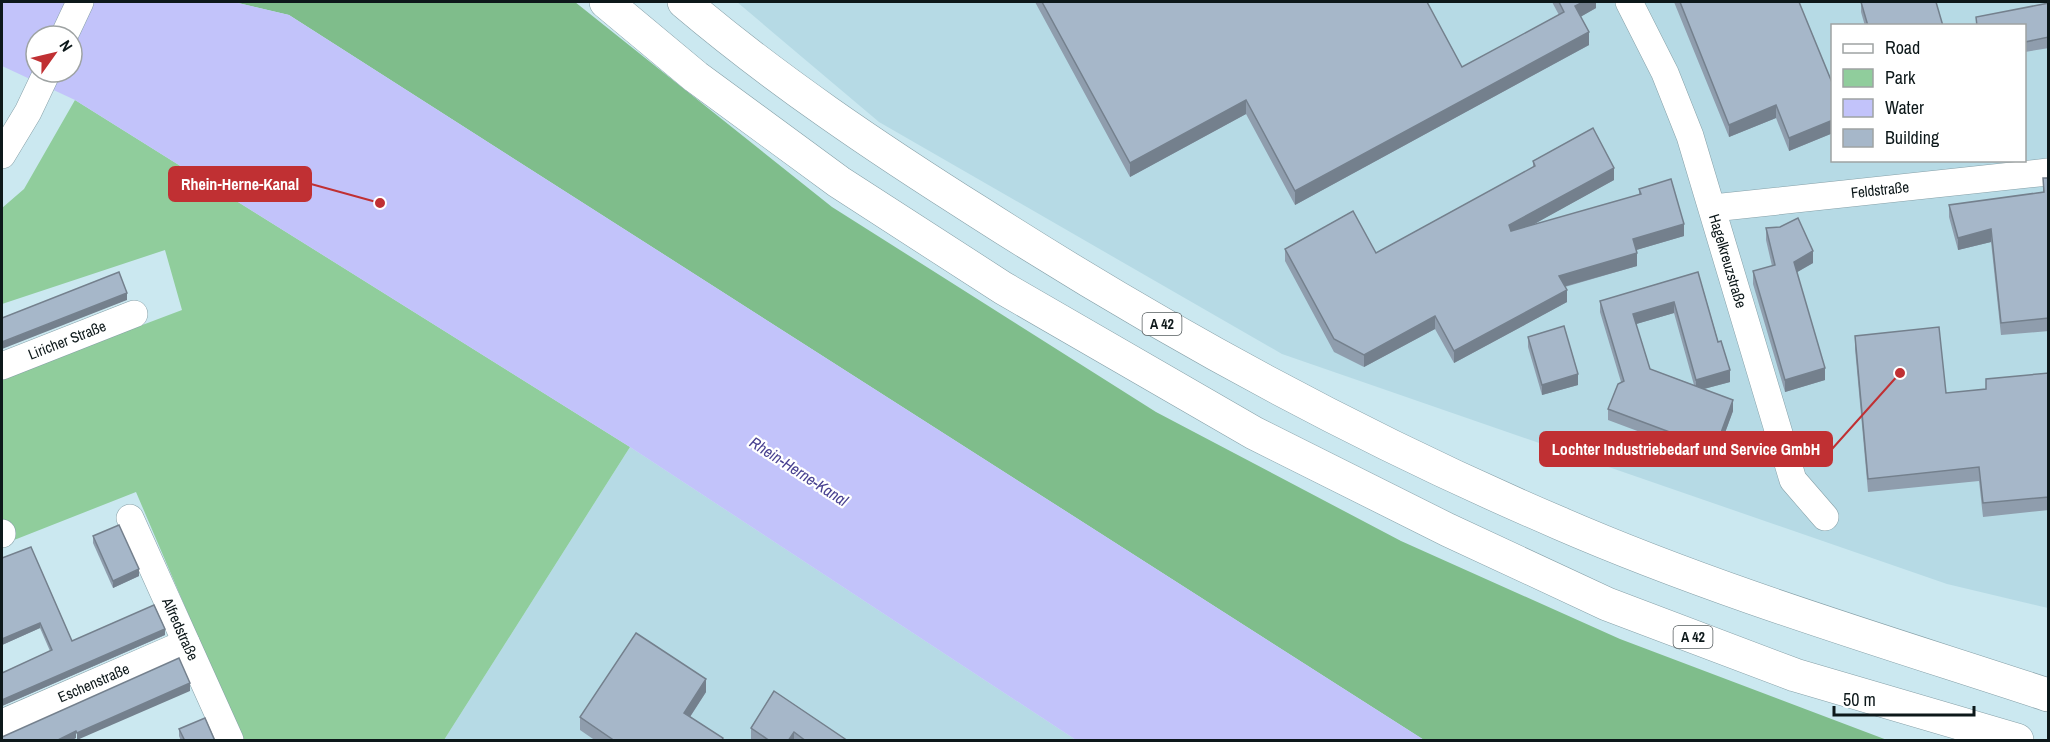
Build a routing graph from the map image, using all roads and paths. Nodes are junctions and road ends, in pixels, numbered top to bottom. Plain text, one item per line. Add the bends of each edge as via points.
1 (80, 2) edge
2 (606, 2) edge
3 (684, 2) edge
4 (1629, 2) edge
5 (70, 24) edge
6 (41, 84) edge
7 (2, 156) edge
8 (2049, 172) edge
9 (1713, 208) junction
10 (134, 314) dead end
11 (2, 366) edge
12 (1825, 517) dead end
13 (130, 518) dead end
14 (186, 643) junction
15 (2033, 683) edge
16 (2049, 695) edge
17 (1948, 720) junction
18 (2, 723) edge
19 (230, 741) edge
20 (1975, 741) edge
21 (2017, 741) edge

1 - 5 street
2 - 17 highway, A 42 via 696,77 839,182 1003,288 1254,433 1607,604 1795,675
3 - 15 highway, A 42 via 867,141 1066,267 1263,381 1558,523 1693,576
4 - 9 street, Hagelkreuzstraße via 1680,107
6 - 7 street
8 - 9 street, Feldstraße
9 - 12 street, Hagelkreuzstraße via 1793,480
10 - 11 street, Liricher Straße
13 - 14 street, Alfredstraße
14 - 18 street, Eschenstraße
14 - 19 street, Alfredstraße
15 - 16 highway, A 42
17 - 20 highway
17 - 21 highway, A 42

